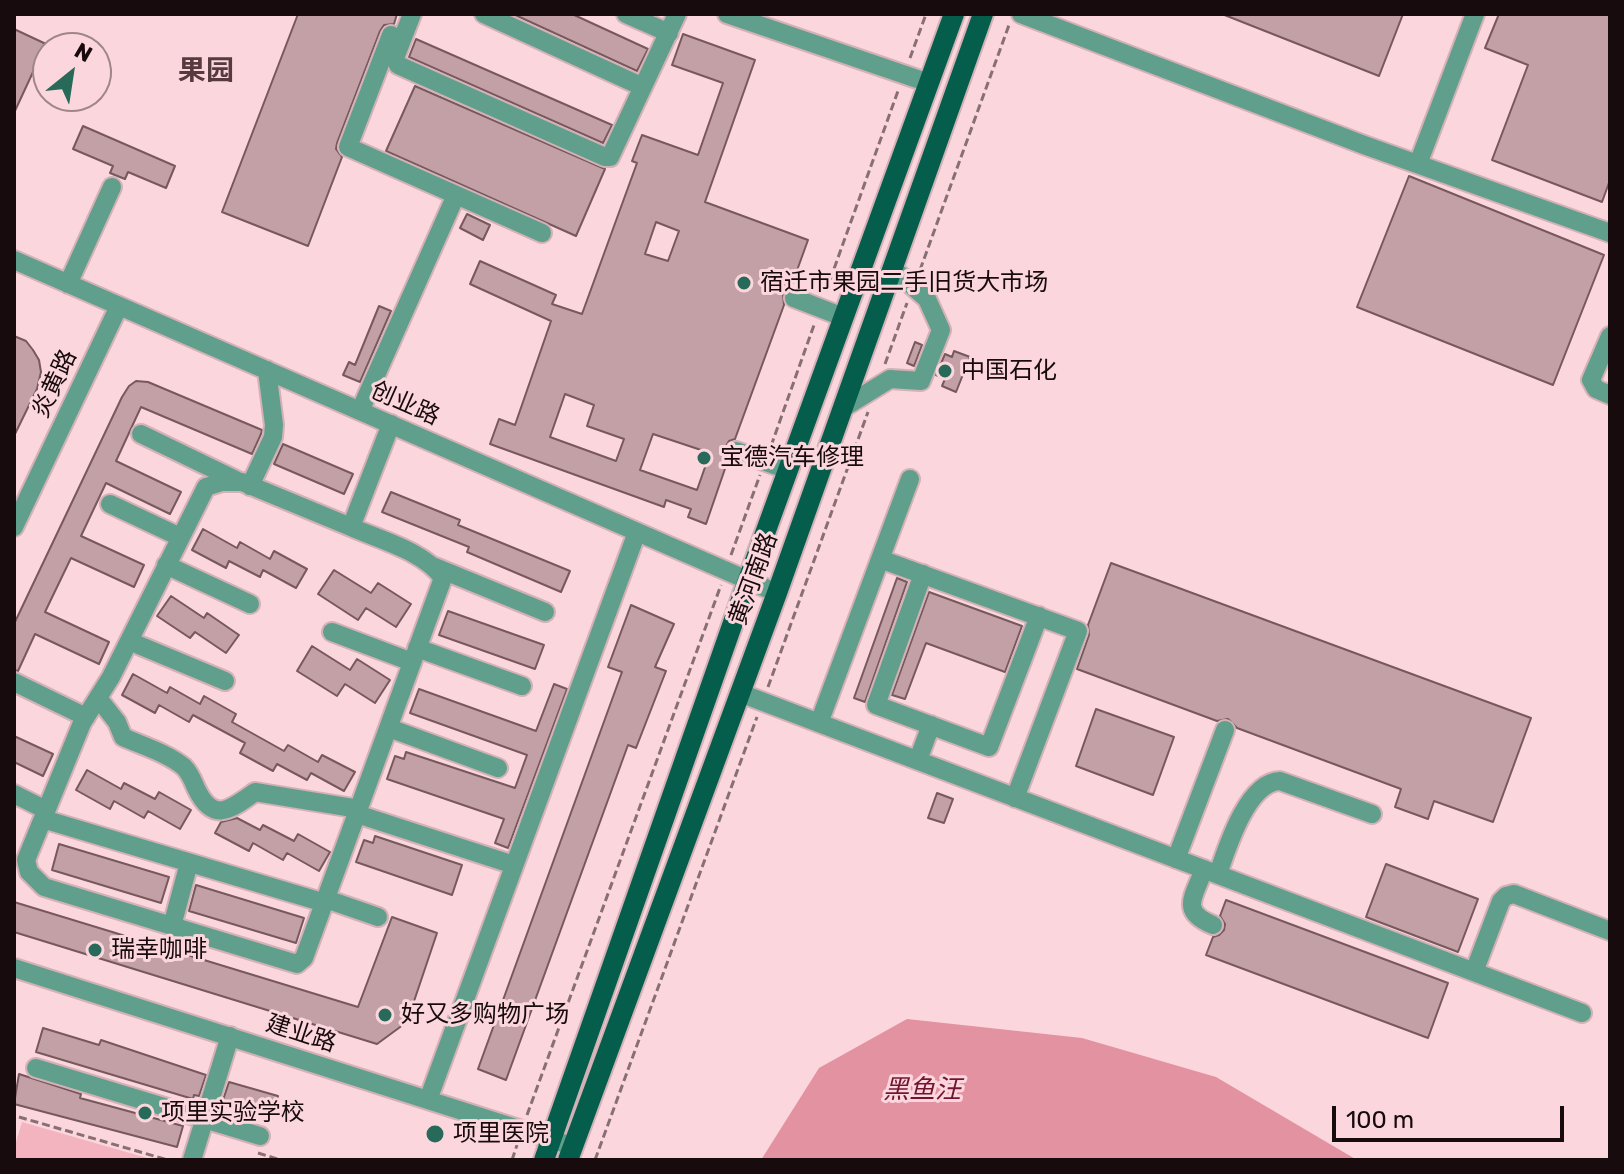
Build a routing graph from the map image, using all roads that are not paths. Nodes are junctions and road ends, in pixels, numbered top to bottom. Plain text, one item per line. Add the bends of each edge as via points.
1 (400, 14) edge
2 (412, 14) edge
3 (484, 14) edge
4 (626, 14) edge
5 (677, 14) edge
6 (727, 14) edge
7 (954, 14) edge
8 (983, 14) edge
9 (1021, 14) edge
10 (1475, 14) edge
11 (669, 33) junction
12 (929, 83) junction
13 (643, 87) junction
14 (1418, 164) junction
15 (112, 187) dead end
16 (456, 195) junction
17 (542, 233) dead end
18 (1610, 233) edge
19 (14, 260) edge
20 (892, 268) junction
21 (68, 284) junction
22 (794, 298) dead end
23 (119, 306) junction
24 (843, 317) junction
25 (1610, 336) edge
26 (267, 370) junction
27 (1610, 395) edge
28 (843, 408) junction
29 (360, 411) junction
30 (391, 424) junction
31 (141, 434) dead end
32 (736, 451) dead end
33 (788, 470) junction
34 (910, 479) dead end
35 (246, 484) junction
36 (110, 504) dead end
37 (14, 527) edge
38 (351, 527) junction
39 (637, 532) junction
40 (180, 537) junction
41 (880, 559) junction
42 (166, 565) junction
43 (435, 567) junction
44 (923, 574) junction
45 (748, 580) junction
46 (777, 593) junction
47 (250, 604) dead end
48 (545, 612) dead end
49 (1039, 616) junction
50 (332, 632) dead end
51 (129, 641) junction
52 (415, 655) junction
53 (225, 681) dead end
54 (14, 682) edge
55 (522, 686) dead end
56 (740, 693) junction
57 (98, 698) junction
58 (86, 717) junction
59 (819, 723) junction
60 (931, 725) junction
61 (389, 728) junction
62 (1225, 730) dead end
63 (918, 760) junction
64 (498, 768) dead end
65 (14, 794) edge
66 (1015, 798) junction
67 (358, 812) junction
68 (1372, 814) dead end
69 (44, 815) junction
70 (1176, 859) junction
71 (189, 863) junction
72 (514, 865) junction
73 (22, 870) edge
74 (1211, 872) junction
75 (325, 901) junction
76 (378, 917) dead end
77 (1213, 925) dead end
78 (172, 926) junction
79 (1610, 931) edge
80 (14, 968) edge
81 (1474, 972) junction
82 (1582, 1013) dead end
83 (230, 1036) junction
84 (36, 1068) dead end
85 (428, 1100) junction
86 (204, 1119) junction
87 (260, 1136) dead end
88 (550, 1138) junction
89 (570, 1153) edge
90 (192, 1160) edge
91 (544, 1160) edge

1 - 16 street via 348,147
2 - 13 street via 395,58 398,65 605,157 610,157
3 - 13 street
4 - 11 street
5 - 11 street
6 - 12 street
7 - 12 main road, 黄河南路
8 - 20 main road, 黄河南路
9 - 14 street
10 - 14 street
11 - 13 street
12 - 24 main road, 黄河南路
14 - 18 street
15 - 21 street
16 - 17 street
16 - 29 street
19 - 21 street, 创业路
20 - 28 main road, 黄河南路
20 - 28 street via 927,299 941,330 921,381 890,379
21 - 23 street, 创业路
22 - 24 street
23 - 26 street, 创业路
23 - 37 street, 炎黄路
24 - 33 main road, 黄河南路
25 - 27 street via 1591,380
26 - 29 street, 创业路
26 - 35 street via 273,437
28 - 46 main road, 黄河南路
29 - 30 street, 创业路
30 - 38 street
30 - 39 street, 创业路
31 - 35 street
32 - 33 street
33 - 45 main road, 黄河南路
34 - 41 street
35 - 38 street
35 - 40 street via 206,487
36 - 40 street
38 - 43 street
39 - 45 street, 创业路
39 - 72 street
40 - 42 street
41 - 44 street
41 - 59 street
42 - 47 street
42 - 51 street
43 - 48 street
43 - 52 street via 443,578
44 - 49 street
44 - 60 street via 876,705
45 - 46 street, 创业路
45 - 88 main road, 黄河南路
46 - 56 main road, 黄河南路
49 - 60 street via 989,747
49 - 66 street via 1078,631
50 - 52 street
51 - 53 street
51 - 57 street
52 - 55 street
52 - 61 street
54 - 58 street
56 - 59 street
56 - 89 main road, 黄河南路
57 - 58 street
57 - 67 street via 123,737 174,759 188,771 203,801 216,810 225,811 255,792
58 - 69 street
59 - 63 street
60 - 63 street
61 - 64 street
61 - 67 street
62 - 70 street
63 - 66 street
65 - 69 street
66 - 70 street
67 - 72 street
67 - 75 street
68 - 74 street via 1273,781 1255,795
69 - 71 street
69 - 73 street
70 - 74 street
71 - 75 street
71 - 78 street
72 - 85 street
73 - 78 street via 44,887
74 - 77 street via 1191,905 1197,918
74 - 81 street
75 - 76 street
75 - 78 street via 297,964
79 - 81 street via 1514,894 1506,896
80 - 83 street, 建业路
81 - 82 street
83 - 85 street, 建业路
83 - 86 street
84 - 86 street
85 - 88 street, 建业路
86 - 87 street
86 - 90 street
88 - 89 street, 建业路
88 - 91 main road, 黄河南路

